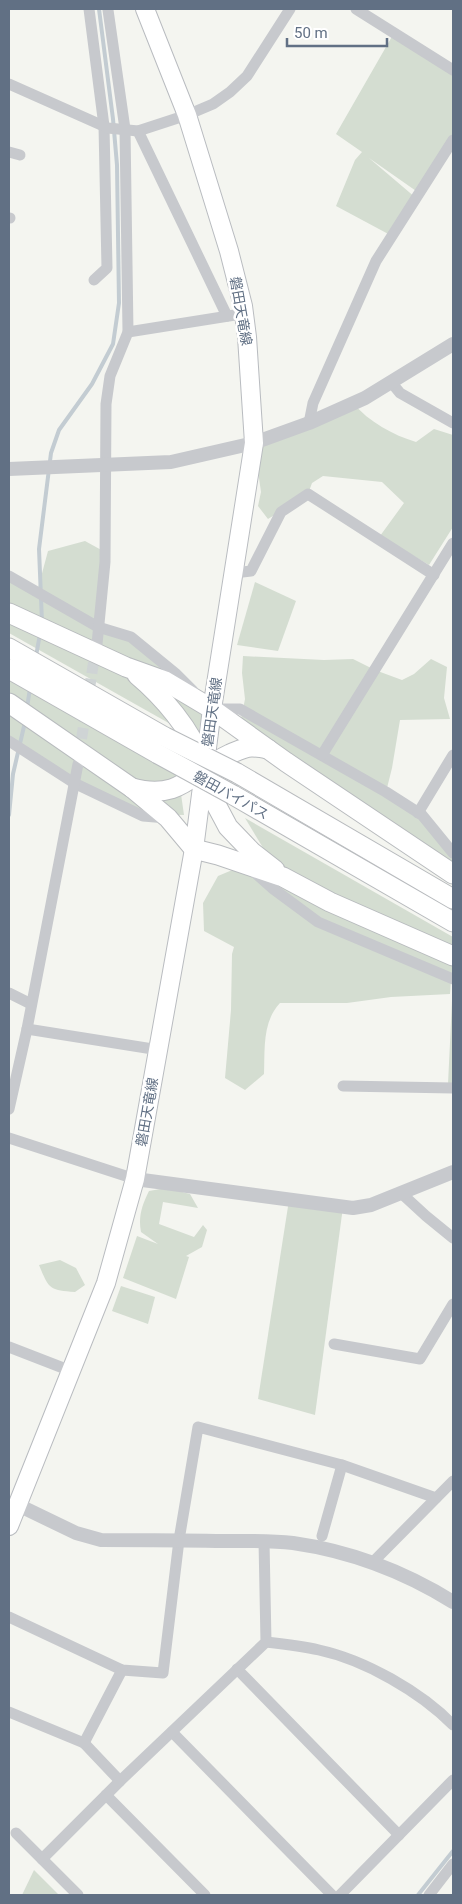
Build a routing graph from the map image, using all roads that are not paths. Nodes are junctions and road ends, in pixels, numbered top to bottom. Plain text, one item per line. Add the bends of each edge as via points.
1 (89, 9) edge
2 (145, 9) edge
3 (290, 9) edge
4 (356, 9) edge
5 (108, 10) dead end
6 (453, 70) edge
7 (9, 84) edge
8 (187, 115) junction
9 (114, 128) junction
10 (138, 130) junction
11 (453, 140) edge
12 (9, 152) edge
13 (20, 155) dead end
14 (94, 280) dead end
15 (236, 315) junction
16 (128, 332) junction
17 (453, 344) edge
18 (391, 382) junction
19 (309, 423) junction
20 (453, 423) edge
21 (254, 443) junction
22 (107, 465) junction
23 (9, 469) edge
24 (453, 544) edge
25 (234, 573) junction
26 (434, 575) junction
27 (9, 576) edge
28 (9, 613) edge
29 (98, 627) junction
30 (97, 644) tunnel mouth
31 (9, 648) edge
32 (126, 667) junction
33 (9, 669) edge
34 (9, 703) edge
35 (212, 709) junction
36 (9, 741) edge
37 (268, 749) junction
38 (322, 755) junction
39 (453, 755) edge
40 (78, 764) tunnel mouth
41 (204, 776) junction
42 (74, 783) junction
43 (132, 788) junction
44 (418, 813) junction
45 (168, 818) junction
46 (194, 849) junction
47 (453, 853) edge
48 (247, 865) junction
49 (453, 874) edge
50 (283, 877) junction
51 (453, 899) edge
52 (453, 922) edge
53 (453, 956) edge
54 (453, 979) edge
55 (9, 993) edge
56 (31, 1004) junction
57 (26, 1029) junction
58 (159, 1050) junction
59 (342, 1086) dead end
60 (453, 1088) edge
61 (9, 1109) edge
62 (9, 1138) edge
63 (453, 1172) edge
64 (135, 1179) junction
65 (401, 1193) junction
66 (453, 1238) edge
67 (453, 1304) edge
68 (334, 1344) dead end
69 (9, 1347) edge
70 (71, 1371) junction
71 (342, 1466) junction
72 (453, 1481) edge
73 (16, 1497) edge
74 (436, 1498) junction
75 (9, 1526) edge
76 (322, 1536) dead end
77 (179, 1540) junction
78 (264, 1541) junction
79 (372, 1563) junction
80 (453, 1602) edge
81 (9, 1617) edge
82 (266, 1642) junction
83 (237, 1669) junction
84 (122, 1670) junction
85 (9, 1712) edge
86 (453, 1725) edge
87 (172, 1732) junction
88 (84, 1742) junction
89 (453, 1780) edge
90 (120, 1781) junction
91 (106, 1795) junction
92 (16, 1832) dead end
93 (399, 1835) junction
94 (42, 1859) junction
95 (453, 1864) edge
96 (78, 1895) edge
97 (204, 1895) edge
98 (332, 1895) edge
99 (340, 1895) edge
100 (429, 1895) edge

1 - 9 street
2 - 8 main road, 磐田天竜線
3 - 8 street via 247,76 213,104
4 - 6 street
5 - 9 street
7 - 9 street
8 - 10 street
8 - 15 main road, 磐田天竜線 via 229,251
9 - 10 street
9 - 14 street via 107,268
9 - 16 street
10 - 15 street
11 - 19 street via 376,261 313,403
12 - 13 street
15 - 16 street
15 - 21 main road, 磐田天竜線
16 - 22 street via 110,376 106,404
17 - 18 street
18 - 19 street via 365,398
18 - 20 street via 400,393
19 - 21 street
21 - 22 street via 172,462
21 - 25 main road, 磐田天竜線
22 - 23 street
22 - 29 street via 105,562
24 - 26 street
25 - 26 street via 251,570 281,512 308,494
25 - 35 main road, 磐田天竜線
26 - 38 street
27 - 29 street
28 - 32 highway
29 - 30 street
29 - 35 street via 131,637
31 - 51 highway, 磐田バイパス, bridge via 165,737 237,773
32 - 35 highway via 165,681
32 - 41 highway via 167,705 200,756
33 - 52 highway, 磐田バイパス, bridge
34 - 43 highway
35 - 37 highway
35 - 38 street via 240,709
35 - 41 main road, 磐田天竜線
36 - 42 street
37 - 41 highway via 251,747 237,750 221,758
37 - 49 highway
38 - 44 street
39 - 44 street
40 - 42 street
41 - 43 highway via 167,791 149,792
41 - 46 main road, 磐田天竜線
41 - 50 highway via 228,827
42 - 45 street via 143,816
42 - 56 street
43 - 45 highway
44 - 47 street
45 - 46 highway
46 - 48 highway
46 - 58 main road, 磐田天竜線
48 - 50 highway
48 - 54 street via 318,922
50 - 53 highway via 330,902
55 - 56 street
56 - 57 street
57 - 58 street
57 - 61 street
58 - 64 main road, 磐田天竜線
59 - 60 street
62 - 64 street
63 - 65 street
64 - 65 street via 354,1208
64 - 70 main road, 磐田天竜線 via 106,1283
65 - 66 street
67 - 68 street via 420,1359
69 - 70 street
70 - 73 main road, 磐田天竜線
71 - 74 street
71 - 76 street
71 - 77 street via 198,1427
72 - 74 street
73 - 75 main road, 磐田天竜線
73 - 77 street via 76,1533 101,1540
74 - 79 street
77 - 78 street
77 - 84 street via 163,1673
78 - 79 street via 302,1545
78 - 82 street
79 - 80 street
81 - 84 street
82 - 83 street
82 - 86 street via 320,1650 369,1667 415,1693
83 - 87 street
83 - 93 street
84 - 88 street
85 - 88 street
87 - 90 street
87 - 98 street
88 - 90 street
89 - 93 street
90 - 91 street
91 - 94 street
91 - 97 street
92 - 94 street
93 - 99 street
94 - 96 street
95 - 100 street

